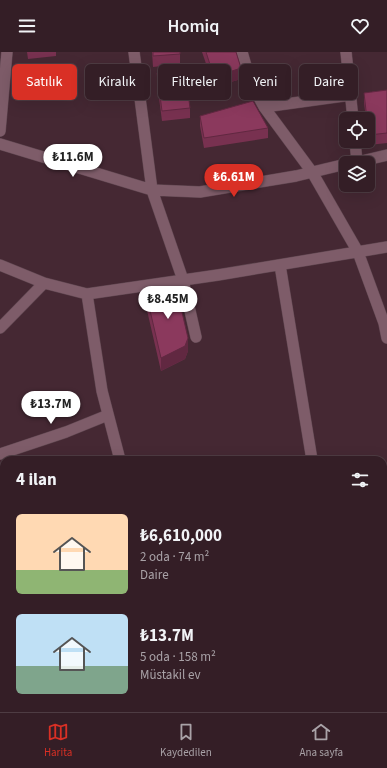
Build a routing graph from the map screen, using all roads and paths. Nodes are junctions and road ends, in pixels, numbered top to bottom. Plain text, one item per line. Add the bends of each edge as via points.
1 (7, 52) edge
2 (134, 52) edge
3 (242, 52) edge
4 (346, 52) edge
5 (347, 64) edge
6 (315, 100) edge
7 (351, 100) edge
8 (264, 107) junction
9 (352, 112) edge
10 (0, 131) edge
11 (0, 144) edge
12 (387, 155) edge
13 (375, 158) edge
14 (339, 166) edge
15 (312, 172) junction
16 (152, 190) junction
17 (387, 247) edge
18 (358, 252) junction
19 (0, 265) edge
20 (280, 265) junction
21 (183, 280) junction
22 (44, 283) junction
23 (87, 294) junction
24 (0, 328) edge
25 (196, 337) dead end
26 (387, 338) edge
27 (108, 415) junction
28 (0, 454) edge
29 (119, 456) edge
30 (311, 456) edge

1 - 10 street
2 - 16 street
3 - 8 street via 251,83
4 - 5 street
6 - 8 street
7 - 9 street
8 - 15 street
11 - 16 street
12 - 13 street
14 - 15 street
15 - 16 street via 200,192
15 - 18 street
16 - 21 street
17 - 18 street
18 - 20 street
18 - 26 street
19 - 22 street
20 - 21 street
20 - 30 street
21 - 23 street
21 - 25 street
22 - 23 street
22 - 24 street
23 - 27 street
27 - 28 street
27 - 29 street

